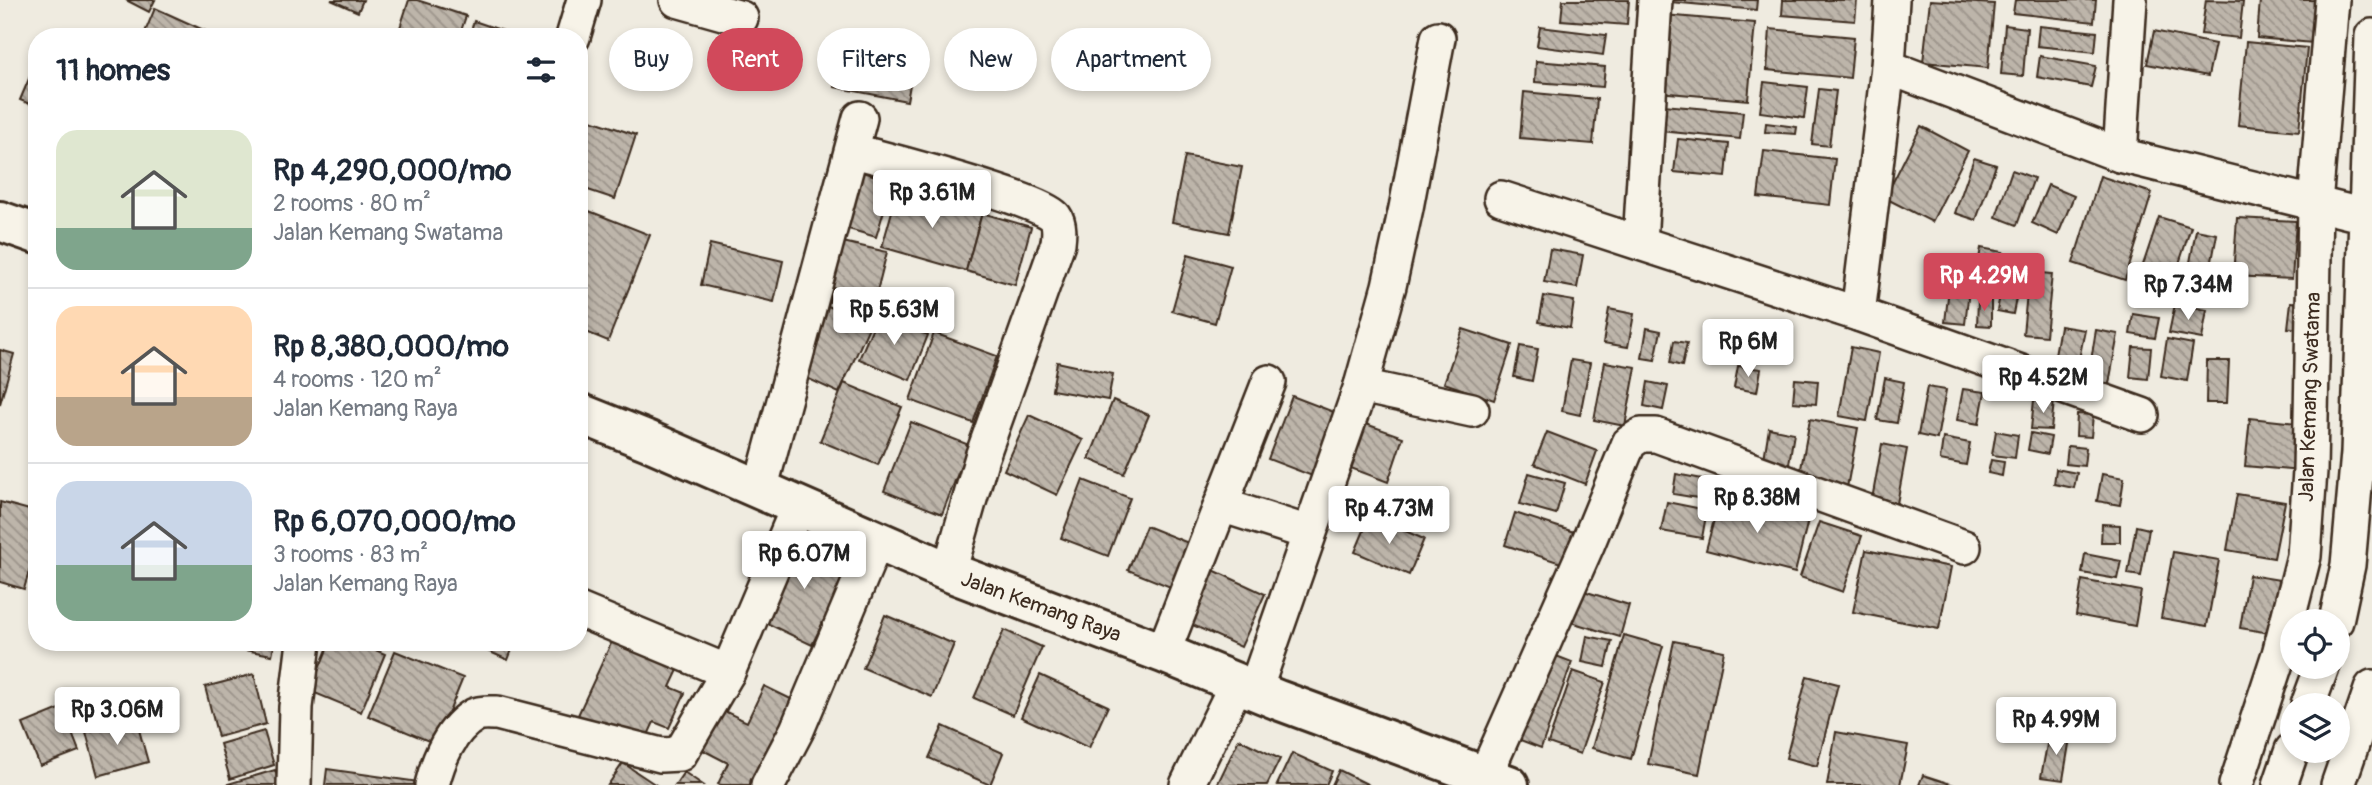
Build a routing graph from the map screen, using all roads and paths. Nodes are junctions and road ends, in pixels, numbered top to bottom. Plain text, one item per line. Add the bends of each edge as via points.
1 (584, 0) edge
2 (677, 0) edge
3 (1654, 0) edge
4 (1892, 0) edge
5 (2130, 0) edge
6 (2332, 0) edge
7 (741, 18) dead end
8 (576, 28) edge
9 (2372, 36) edge
10 (1438, 38) dead end
11 (1888, 67) junction
12 (860, 118) dead end
13 (853, 150) junction
14 (2120, 155) junction
15 (1501, 198) dead end
16 (2315, 204) junction
17 (2365, 216) junction
18 (0, 221) edge
19 (28, 230) edge
20 (1640, 242) junction
21 (1858, 314) junction
22 (1269, 382) dead end
23 (1361, 386) junction
24 (1472, 410) dead end
25 (2143, 415) dead end
26 (588, 417) edge
27 (761, 490) junction
28 (1221, 505) junction
29 (798, 507) junction
30 (1309, 533) junction
31 (876, 541) junction
32 (1964, 547) dead end
33 (2304, 556) junction
34 (2348, 565) junction
35 (949, 572) junction
36 (2339, 609) edge
37 (588, 614) edge
38 (303, 651) edge
39 (1163, 653) junction
40 (728, 672) junction
41 (1246, 686) junction
42 (2372, 687) edge
43 (2288, 763) edge
44 (1497, 780) edge
45 (294, 785) edge
46 (432, 785) edge
47 (768, 785) edge
48 (1187, 785) edge
49 (2236, 785) edge
50 (2280, 785) edge
51 (2338, 785) edge

1 - 8 street
2 - 7 street
3 - 20 street
4 - 11 street
5 - 14 street
6 - 16 street, Jalan Kemang Swatama
9 - 17 street
10 - 23 street via 1389,286
11 - 14 street
11 - 21 street
12 - 13 street
13 - 27 street
13 - 35 street via 1043,208 1055,216 1059,228 1058,243 982,457
14 - 16 street
15 - 20 street
16 - 17 street
16 - 33 street, Jalan Kemang Swatama
17 - 34 street via 2358,453
18 - 19 street
20 - 21 street
21 - 25 street
22 - 28 street
23 - 24 street
23 - 30 street
26 - 27 street, Jalan Kemang Raya
27 - 29 street, Jalan Kemang Raya
28 - 30 street
28 - 39 street
29 - 31 street, Jalan Kemang Raya
29 - 40 street
30 - 41 street
31 - 35 street, Jalan Kemang Raya
31 - 47 street via 797,730
32 - 44 street via 1656,435 1641,435 1629,443
33 - 34 street
33 - 49 street, Jalan Kemang Swatama via 2279,654
34 - 36 street
35 - 39 street, Jalan Kemang Raya
37 - 40 street
38 - 45 street
39 - 41 street, Jalan Kemang Raya
40 - 46 street via 680,754 661,755 497,713 477,714 459,727 444,749
41 - 44 street, Jalan Kemang Raya
41 - 48 street
42 - 51 street
43 - 50 street

